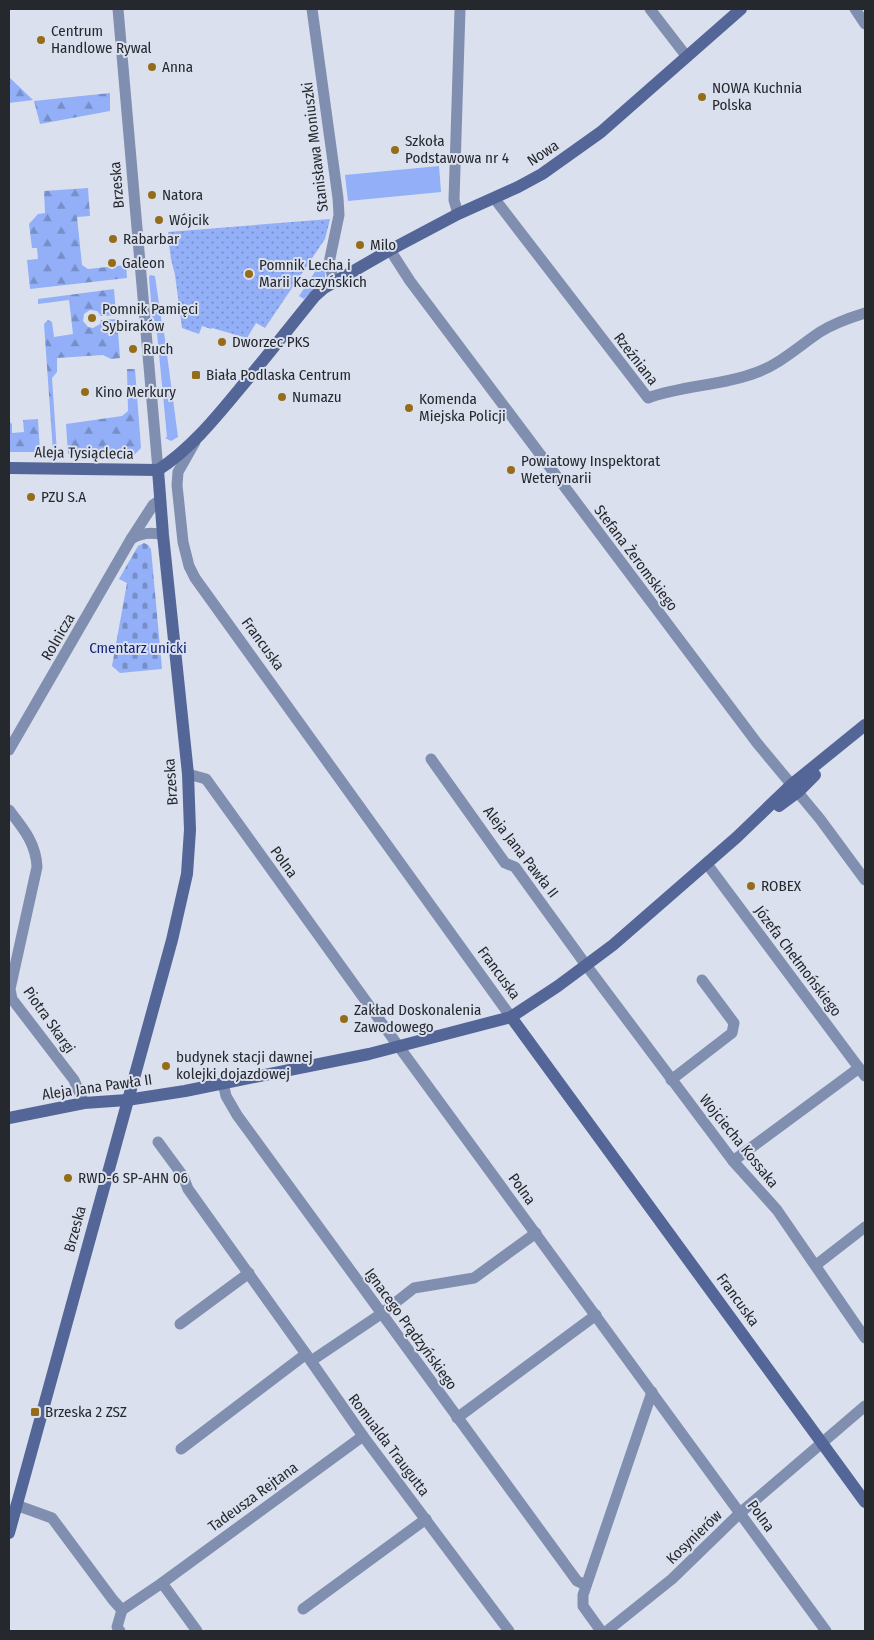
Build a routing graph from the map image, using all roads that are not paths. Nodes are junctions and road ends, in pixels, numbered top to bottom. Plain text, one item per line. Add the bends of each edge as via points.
1 (118, 9) edge
2 (312, 9) edge
3 (460, 9) edge
4 (650, 9) edge
5 (741, 9) edge
6 (855, 9) edge
7 (865, 24) edge
8 (687, 57) junction
9 (494, 198) junction
10 (458, 214) junction
11 (390, 250) junction
12 (334, 282) junction
13 (865, 313) edge
14 (196, 440) junction
15 (9, 468) edge
16 (158, 470) junction
17 (160, 500) junction
18 (163, 535) junction
19 (131, 539) junction
20 (865, 726) edge
21 (10, 745) edge
22 (432, 759) dead end
23 (188, 774) junction
24 (794, 788) junction
25 (9, 810) edge
26 (707, 864) junction
27 (865, 880) edge
28 (586, 965) junction
29 (702, 980) dead end
30 (511, 1017) junction
31 (400, 1047) junction
32 (862, 1072) edge
33 (671, 1080) junction
34 (223, 1083) junction
35 (127, 1100) junction
36 (84, 1103) junction
37 (9, 1118) edge
38 (158, 1142) dead end
39 (733, 1161) junction
40 (865, 1227) edge
41 (536, 1233) junction
42 (816, 1266) junction
43 (249, 1273) junction
44 (381, 1314) junction
45 (596, 1316) junction
46 (180, 1324) dead end
47 (865, 1338) edge
48 (308, 1358) junction
49 (652, 1392) junction
50 (865, 1406) edge
51 (457, 1418) junction
52 (363, 1436) junction
53 (822, 1444) junction
54 (181, 1448) dead end
55 (865, 1502) edge
56 (16, 1505) junction
57 (740, 1513) junction
58 (426, 1518) junction
59 (9, 1533) edge
60 (162, 1582) junction
61 (586, 1585) junction
62 (303, 1609) dead end
63 (122, 1610) junction
64 (120, 1631) edge
65 (197, 1631) edge
66 (509, 1631) edge
67 (601, 1631) edge
68 (607, 1631) edge
69 (826, 1631) edge

1 - 16 street, Brzeska
2 - 12 street, Stanisława Moniuszki via 338,198 339,215 329,263
3 - 10 street via 454,192
4 - 8 street
5 - 8 street, Nowa
6 - 7 street
8 - 9 street, Nowa via 592,139 542,174
9 - 10 street, Nowa
9 - 13 street, Rzeźniana via 648,398 667,391 757,373 821,332
10 - 11 street, Nowa
11 - 12 street, Nowa
11 - 24 street, Stefana Żeromskiego via 652,604
12 - 14 street, Nowa via 315,296
14 - 16 street, Nowa
14 - 30 street, Francuska via 178,472 177,485 183,542 195,578
15 - 16 street, Aleja Tysiąclecia
16 - 17 street, Brzeska
17 - 18 street, Brzeska
17 - 19 street, Rolnicza via 153,505
18 - 19 street via 145,534
18 - 23 street, Brzeska
19 - 21 street, Rolnicza
20 - 24 street, Aleja Jana Pawła II
22 - 28 street, Aleja Jana Pawła II via 505,863 515,867
23 - 31 street, Polna via 206,779
23 - 35 street, Brzeska via 190,830 187,874
24 - 26 street, Aleja Jana Pawła II
24 - 27 street, Stefana Żeromskiego
25 - 36 street, Piotra Skargi via 25,830 36,852 37,867 10,989 12,999 74,1080
26 - 28 street, Aleja Jana Pawła II
26 - 32 street, Józefa Chełmońskiego
28 - 30 street, Aleja Jana Pawła II
28 - 33 street, Wojciecha Kossaka
29 - 33 street via 734,1023 732,1033
30 - 31 street, Aleja Jana Pawła II
30 - 53 street, Francuska
31 - 34 street, Aleja Jana Pawła II
31 - 41 street, Polna
32 - 39 street
33 - 39 street, Wojciecha Kossaka
34 - 35 street, Aleja Jana Pawła II
34 - 44 street, Ignacego Prądzyńskiego via 237,1115
35 - 36 street, Aleja Jana Pawła II
35 - 56 street, Brzeska
36 - 37 street, Aleja Jana Pawła II
38 - 43 street, Romualda Traugutta
39 - 42 street, Wojciecha Kossaka via 776,1210
40 - 42 street
41 - 44 street via 474,1278 414,1288
41 - 45 street, Polna
42 - 47 street, Wojciecha Kossaka
43 - 46 street
43 - 48 street, Romualda Traugutta
44 - 48 street
44 - 51 street, Ignacego Prądzyńskiego
45 - 49 street, Polna
45 - 51 street
48 - 52 street, Romualda Traugutta
48 - 54 street
49 - 57 street, Polna
49 - 61 street
50 - 53 street, Kosynierów
51 - 61 street, Ignacego Prądzyńskiego via 577,1581
52 - 58 street, Romualda Traugutta
52 - 60 street, Tadeusza Rejtana
53 - 55 street, Francuska
53 - 57 street, Kosynierów
56 - 59 street, Brzeska
56 - 63 street via 45,1514 55,1522
57 - 68 street, Kosynierów via 691,1562
57 - 69 street, Polna
58 - 62 street
58 - 66 street, Romualda Traugutta
60 - 63 street, Tadeusza Rejtana
60 - 65 street
61 - 67 street via 583,1606
63 - 64 street via 117,1628

